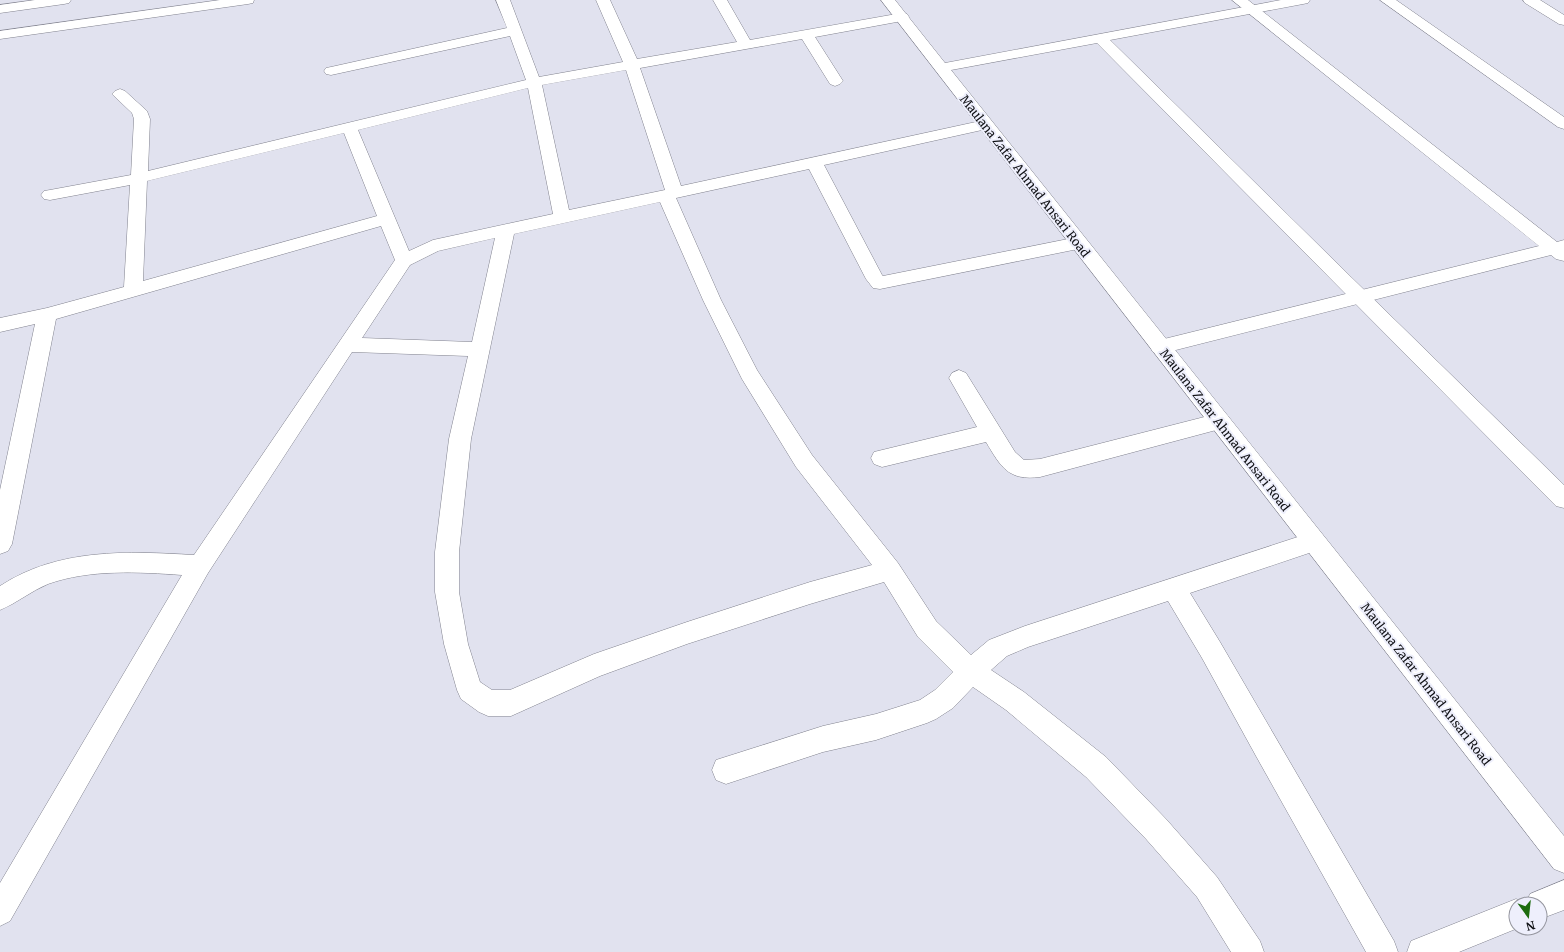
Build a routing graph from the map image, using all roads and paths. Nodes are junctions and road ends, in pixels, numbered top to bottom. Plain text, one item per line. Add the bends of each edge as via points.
1 (64, 0) edge
2 (248, 0) edge
3 (503, 0) edge
4 (603, 0) edge
5 (720, 0) edge
6 (888, 0) edge
7 (1303, 0) edge
8 (1387, 0) edge
9 (1530, 0) edge
10 (1246, 5) edge
11 (0, 9) edge
12 (902, 17) junction
13 (1564, 21) edge
14 (514, 31) junction
15 (806, 34) junction
16 (0, 35) edge
17 (1100, 38) junction
18 (746, 45) junction
19 (632, 64) junction
20 (940, 68) junction
21 (331, 71) dead end
22 (835, 81) dead end
23 (534, 82) junction
24 (120, 94) dead end
25 (1564, 124) edge
26 (985, 125) junction
27 (349, 127) junction
28 (814, 162) junction
29 (140, 178) junction
30 (670, 194) junction
31 (50, 195) dead end
32 (562, 217) junction
33 (387, 220) junction
34 (506, 230) junction
35 (1078, 243) junction
36 (1560, 251) edge
37 (404, 261) junction
38 (133, 290) junction
39 (1360, 297) junction
40 (47, 315) junction
41 (0, 325) edge
42 (347, 345) junction
43 (1160, 347) junction
44 (479, 349) junction
45 (958, 378) dead end
46 (1220, 421) junction
47 (991, 432) junction
48 (882, 458) dead end
49 (1564, 499) edge
50 (1313, 542) junction
51 (0, 544) edge
52 (200, 566) junction
53 (890, 570) junction
54 (1173, 588) junction
55 (0, 599) edge
56 (972, 672) junction
57 (726, 770) dead end
58 (1564, 859) edge
59 (1564, 895) edge
60 (1548, 901) edge
61 (0, 910) edge
62 (1508, 917) edge
63 (1249, 952) edge
64 (1383, 952) edge
65 (1422, 952) edge

1 - 11 street
2 - 16 lane
3 - 14 street
4 - 19 street
5 - 18 street
6 - 12 street, Maulana Zafar Ahmad Ansari Road
7 - 10 street
8 - 25 street
9 - 13 street
10 - 17 street
10 - 36 street
12 - 15 street
12 - 20 street, Maulana Zafar Ahmad Ansari Road
14 - 21 street
14 - 23 street
15 - 18 street
15 - 22 street
17 - 20 street
17 - 39 street
18 - 19 street
19 - 23 street
19 - 30 street
20 - 26 street, Maulana Zafar Ahmad Ansari Road
23 - 27 street
23 - 32 street
24 - 29 street via 139,111 142,119
26 - 28 street
26 - 35 street, Maulana Zafar Ahmad Ansari Road
27 - 29 street
27 - 33 street
28 - 30 street
28 - 35 street via 875,279 880,283
29 - 31 street
29 - 38 street
30 - 32 street
30 - 53 street via 712,300 749,374 804,461
32 - 34 street
33 - 37 street
33 - 38 street
34 - 37 street via 433,246
34 - 44 street
35 - 43 street, Maulana Zafar Ahmad Ansari Road
36 - 39 street
37 - 42 street
38 - 40 street
39 - 43 street
39 - 49 street
40 - 41 street
40 - 51 street
42 - 44 street
42 - 52 street
43 - 46 street, Maulana Zafar Ahmad Ansari Road
44 - 53 street via 460,439 447,552 447,592 456,644 470,690 488,704 511,703 594,666 680,635
45 - 47 street
46 - 47 street via 1028,470 1016,468 1011,463
46 - 50 street, Maulana Zafar Ahmad Ansari Road
47 - 48 street
50 - 54 street
50 - 58 street, Maulana Zafar Ahmad Ansari Road
52 - 55 street via 150,562 69,568 11,590
52 - 61 street
53 - 56 street via 927,629
54 - 56 street via 1025,636 998,648
54 - 64 street
56 - 57 street via 944,699 927,710 876,727 815,741
56 - 63 street via 1015,701 1096,767 1207,887
59 - 60 street
62 - 65 street

